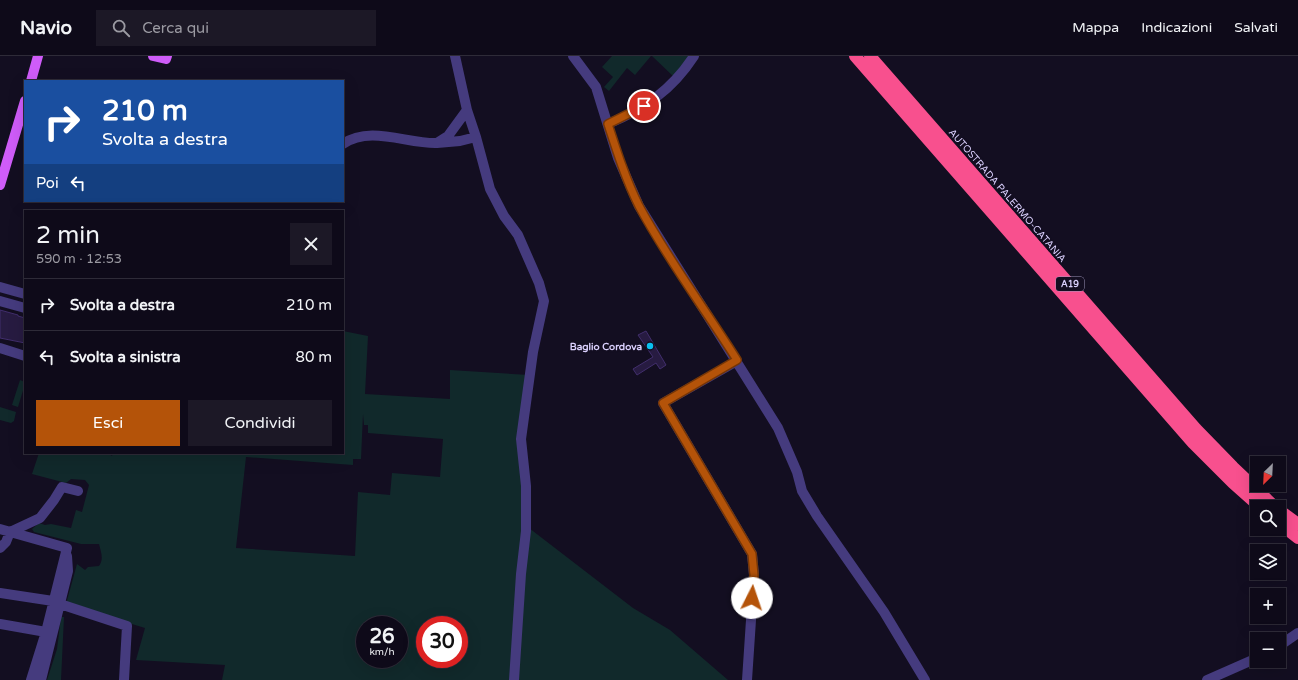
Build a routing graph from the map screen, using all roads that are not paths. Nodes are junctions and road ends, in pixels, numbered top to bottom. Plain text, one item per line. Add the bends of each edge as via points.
1 (38, 56) edge
2 (154, 56) edge
3 (456, 56) edge
4 (573, 56) edge
5 (694, 56) edge
6 (855, 56) edge
7 (870, 56) edge
8 (166, 58) edge
9 (31, 80) edge
10 (24, 104) edge
11 (467, 110) junction
12 (608, 124) junction
13 (451, 132) junction
14 (476, 137) junction
15 (460, 141) junction
16 (344, 143) edge
17 (437, 143) junction
18 (1, 179) edge
19 (3, 288) edge
20 (24, 294) edge
21 (2, 301) edge
22 (24, 308) edge
23 (0, 348) edge
24 (24, 356) edge
25 (737, 360) junction
26 (78, 491) dead end
27 (1252, 500) edge
28 (1268, 500) edge
29 (1286, 515) edge
30 (1298, 524) edge
31 (1286, 529) edge
32 (5, 530) edge
33 (1298, 538) edge
34 (0, 548) edge
35 (0, 593) edge
36 (57, 602) junction
37 (0, 624) edge
38 (46, 632) junction
39 (1298, 633) edge
40 (1286, 641) edge
41 (1250, 661) edge
42 (31, 680) edge
43 (41, 680) edge
44 (124, 680) edge
45 (514, 680) edge
46 (747, 680) edge
47 (925, 680) edge
48 (1207, 680) edge

1 - 9 main road
2 - 8 main road
3 - 11 street
4 - 12 street via 596,87
5 - 12 street via 670,86 644,106
6 - 27 highway, A19 via 1183,432
7 - 28 highway, AUTOSTRADA PALERMO-CATANIA / A19 via 1196,429
10 - 18 main road
11 - 13 street
11 - 14 street
12 - 25 street via 618,158 639,206
13 - 15 street via 453,140
13 - 17 street
14 - 15 street
14 - 45 street via 490,189 504,216 518,235 544,301 533,352 521,439 526,486 526,531
15 - 17 street
16 - 17 street via 367,135 425,144
19 - 20 street
19 - 21 street
21 - 22 street
23 - 24 street
25 - 46 street via 663,403 752,554 754,575
25 - 47 street via 778,428 802,491 816,516 884,612
26 - 32 street via 62,487 40,518
29 - 30 highway
31 - 33 highway
32 - 34 street via 6,542
32 - 36 street via 67,548
35 - 36 street
36 - 38 street
36 - 43 street
36 - 44 street via 127,626
37 - 38 street
38 - 42 street
39 - 40 street
41 - 48 street

